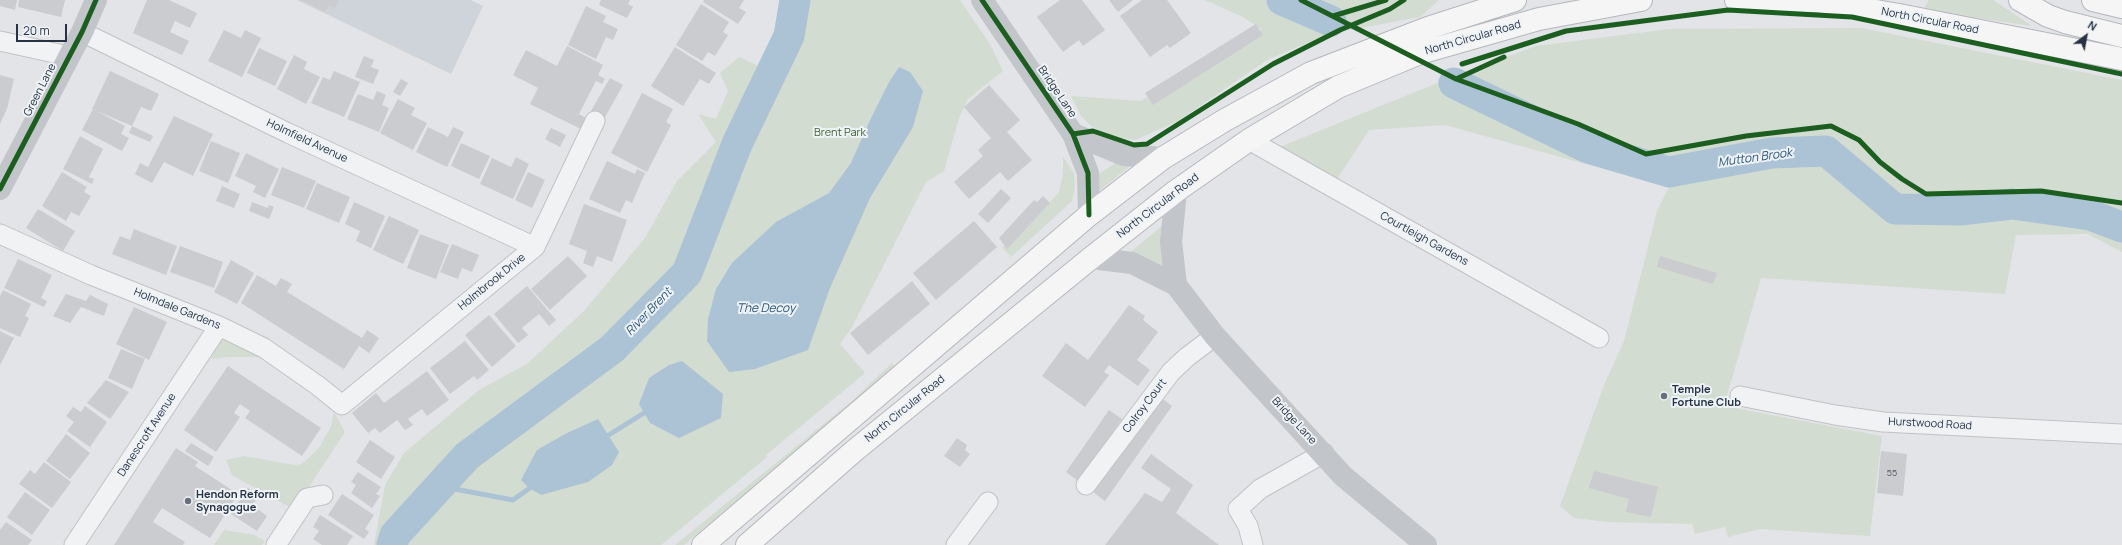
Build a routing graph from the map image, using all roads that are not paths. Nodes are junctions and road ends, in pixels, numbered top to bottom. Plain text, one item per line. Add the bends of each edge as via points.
1 (96, 0) edge
2 (982, 0) edge
3 (1515, 0) edge
4 (1642, 0) edge
5 (1736, 0) edge
6 (2020, 0) edge
7 (2093, 0) edge
8 (2122, 7) edge
9 (82, 32) junction
10 (2122, 36) edge
11 (0, 41) edge
12 (68, 56) junction
13 (2122, 59) edge
14 (595, 121) dead end
15 (1073, 134) junction
16 (1250, 140) junction
17 (1163, 158) junction
18 (0, 189) edge
19 (1176, 191) junction
20 (1089, 215) junction
21 (0, 234) edge
22 (535, 247) junction
23 (1091, 258) junction
24 (1176, 285) junction
25 (219, 326) junction
26 (1215, 336) junction
27 (1599, 338) dead end
28 (1740, 396) dead end
29 (342, 405) joint
30 (2122, 434) edge
31 (1324, 453) junction
32 (1086, 485) dead end
33 (323, 495) dead end
34 (988, 502) dead end
35 (74, 545) edge
36 (276, 545) edge
37 (703, 545) edge
38 (747, 545) edge
39 (956, 545) edge
40 (1253, 545) edge
41 (1426, 545) edge

1 - 9 street, Green Lane
2 - 15 street, Bridge Lane
3 - 17 highway, North Circular Road via 1428,28 1311,73 1224,120
4 - 16 highway, North Circular Road via 1539,19 1420,53 1338,87
5 - 13 highway, North Circular Road via 1817,1
6 - 10 highway via 2048,16 2065,22
7 - 8 highway
9 - 12 street, Green Lane
9 - 22 street, Holmfield Avenue via 288,133
11 - 12 street
12 - 18 street, Green Lane
14 - 22 street, Holmbrook Drive
15 - 17 street via 1124,155
15 - 20 street, Bridge Lane via 1088,173
16 - 19 highway, North Circular Road
16 - 27 street, Courtleigh Gardens
17 - 20 highway, North Circular Road
19 - 23 highway, North Circular Road
19 - 24 street via 1171,242
20 - 37 highway, North Circular Road
21 - 25 street, Holmdale Gardens via 91,275
22 - 29 street, Holmbrook Drive
23 - 24 street, Bridge Lane via 1132,263
23 - 38 highway, North Circular Road via 854,451
24 - 26 street, Bridge Lane
25 - 29 street, Holmdale Gardens via 264,348
25 - 35 street, Danescroft Avenue
26 - 31 street, Bridge Lane
26 - 32 street, Colroy Court via 1186,357 1171,372
28 - 30 street, Hurstwood Road via 1883,422
31 - 40 street via 1260,489 1238,509 1248,526
31 - 41 street, Bridge Lane via 1343,476
33 - 36 street via 307,498
34 - 39 street

